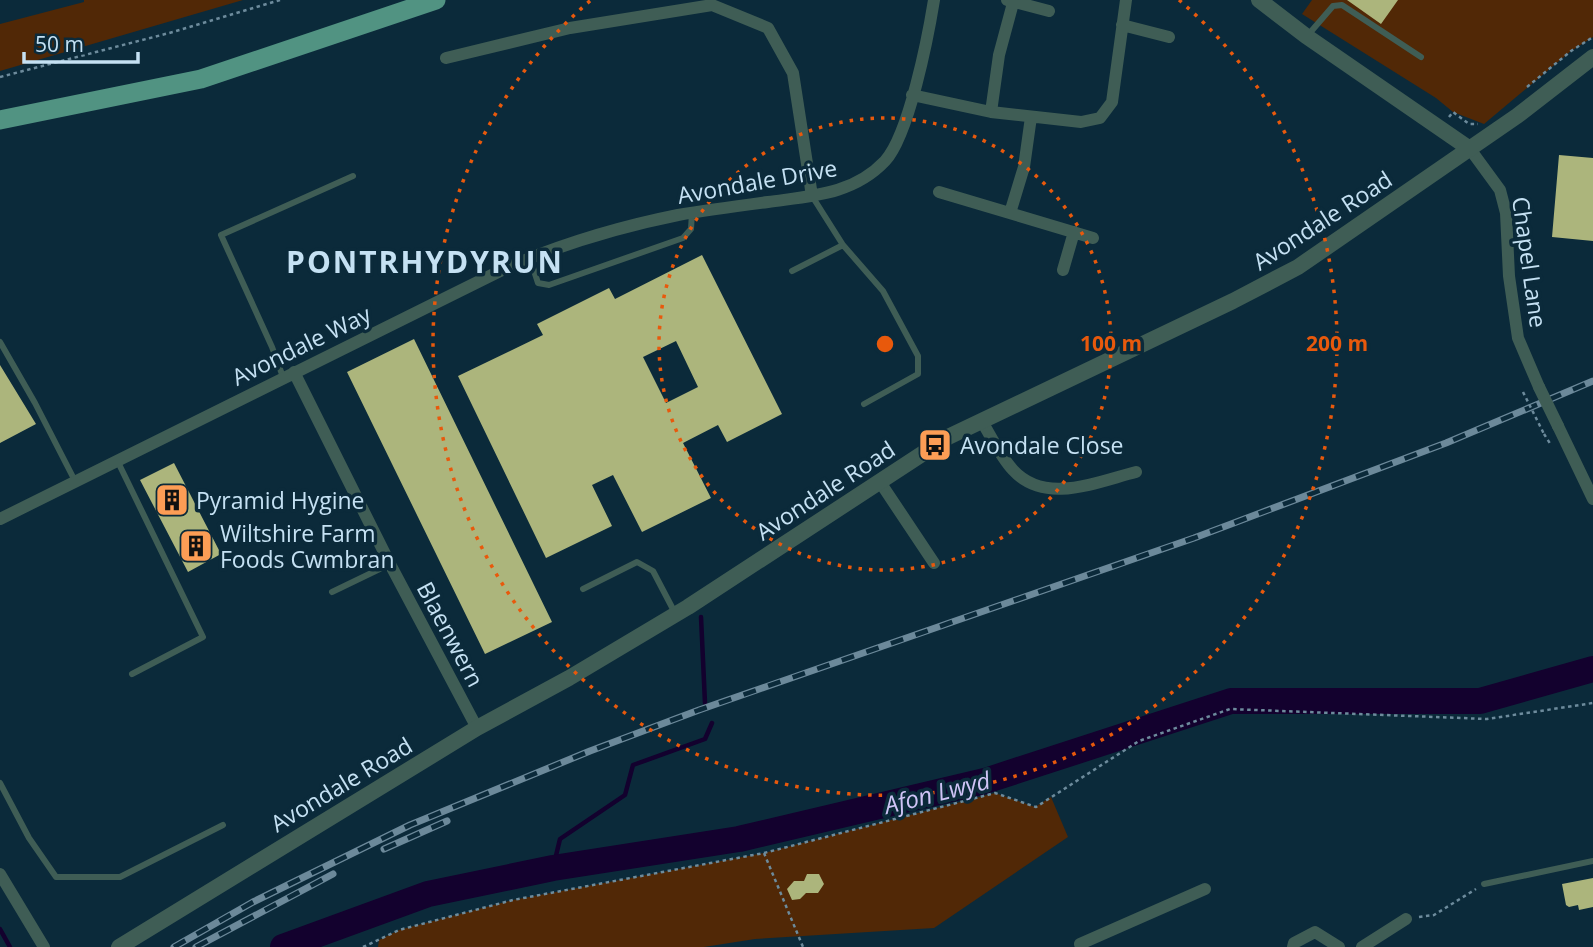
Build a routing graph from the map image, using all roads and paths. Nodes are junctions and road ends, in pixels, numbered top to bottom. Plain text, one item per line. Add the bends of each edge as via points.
1 (280, 0) edge
2 (436, 0) edge
3 (934, 0) edge
4 (1126, 0) edge
5 (1259, 0) edge
6 (1010, 2) edge
7 (1049, 11) dead end
8 (1122, 25) junction
9 (1306, 36) junction
10 (1169, 37) dead end
11 (1593, 37) edge
12 (1421, 57) dead end
13 (1593, 57) edge
14 (446, 58) dead end
15 (0, 77) edge
16 (1527, 87) dead end
17 (912, 95) junction
18 (991, 113) junction
19 (1031, 117) junction
20 (0, 120) edge
21 (1484, 124) dead end
22 (1441, 128) junction
23 (1470, 149) junction
24 (353, 176) dead end
25 (939, 192) dead end
26 (812, 196) junction
27 (692, 213) junction
28 (1010, 213) junction
29 (627, 227) joint
30 (1074, 232) junction
31 (1093, 238) dead end
32 (843, 245) junction
33 (530, 258) junction
34 (1063, 270) dead end
35 (792, 271) dead end
36 (0, 342) edge
37 (288, 375) junction
38 (1523, 392) dead end
39 (864, 404) dead end
40 (981, 420) junction
41 (1544, 434) dead end
42 (117, 460) junction
43 (1136, 472) dead end
44 (75, 481) junction
45 (880, 482) junction
46 (1593, 499) edge
47 (0, 519) edge
48 (934, 563) dead end
49 (390, 564) junction
50 (583, 589) dead end
51 (332, 593) dead end
52 (676, 614) junction
53 (132, 674) dead end
54 (1593, 703) edge
55 (477, 728) junction
56 (0, 783) edge
57 (223, 825) dead end
58 (764, 853) junction
59 (1593, 861) edge
60 (0, 874) edge
61 (1484, 884) joint
62 (1205, 889) dead end
63 (1406, 919) joint
64 (379, 940) junction
65 (1098, 942) edge
66 (1080, 944) dead end
67 (44, 947) edge
68 (119, 947) edge
69 (363, 947) edge
70 (379, 947) edge
71 (803, 947) edge
72 (1293, 947) edge
73 (1339, 947) edge
74 (1362, 947) edge

1 - 15 path
2 - 20 main road via 201,79
3 - 17 street, Avondale Drive
4 - 8 street
5 - 9 street
6 - 7 street
6 - 18 street
8 - 10 street
8 - 19 street via 1116,84 1106,112 1091,121
9 - 12 lane via 1333,6 1342,5
9 - 22 street
11 - 16 path
13 - 23 street, Avondale Road
14 - 26 street via 570,28 712,5 768,28 793,73
17 - 18 street
17 - 26 street, Avondale Drive via 902,131 886,160 863,180
18 - 19 street
19 - 28 street via 1024,167
21 - 22 path via 1469,124 1453,112
22 - 23 street
23 - 40 street, Avondale Road via 1270,283
23 - 46 street, Chapel Lane, bridge via 1500,190 1506,213 1518,338
24 - 37 lane via 220,234
25 - 28 street
26 - 27 street, Avondale Drive
26 - 32 lane
27 - 29 street, Avondale Drive
27 - 33 lane via 691,229 683,238 549,285 538,283
28 - 30 street
29 - 33 street, Avondale Way
30 - 31 street
30 - 34 street
32 - 35 lane
32 - 39 lane via 883,290 918,356 918,374
33 - 37 street, Avondale Way
36 - 44 lane
37 - 42 street, Avondale Way
37 - 49 street, Blaenwern
38 - 41 path, bridge
40 - 43 street via 1013,471 1041,488 1066,489
40 - 45 street, Avondale Road
42 - 44 street, Avondale Way
42 - 53 lane via 203,637
44 - 47 street, Avondale Way
45 - 48 street
45 - 52 street, Avondale Road
49 - 51 lane
49 - 55 street, Blaenwern
50 - 52 lane via 637,562 653,571
52 - 55 street, Avondale Road
54 - 58 path via 1487,719 1230,709 1139,741 1036,807 995,793
55 - 68 street, Avondale Road
56 - 57 lane via 55,877 120,877
58 - 64 path via 513,900 399,930
58 - 71 path
59 - 61 lane
60 - 67 street
61 - 63 path via 1434,915
62 - 65 street
63 - 74 street
64 - 69 path
64 - 70 path
65 - 66 street
72 - 73 street via 1315,932

